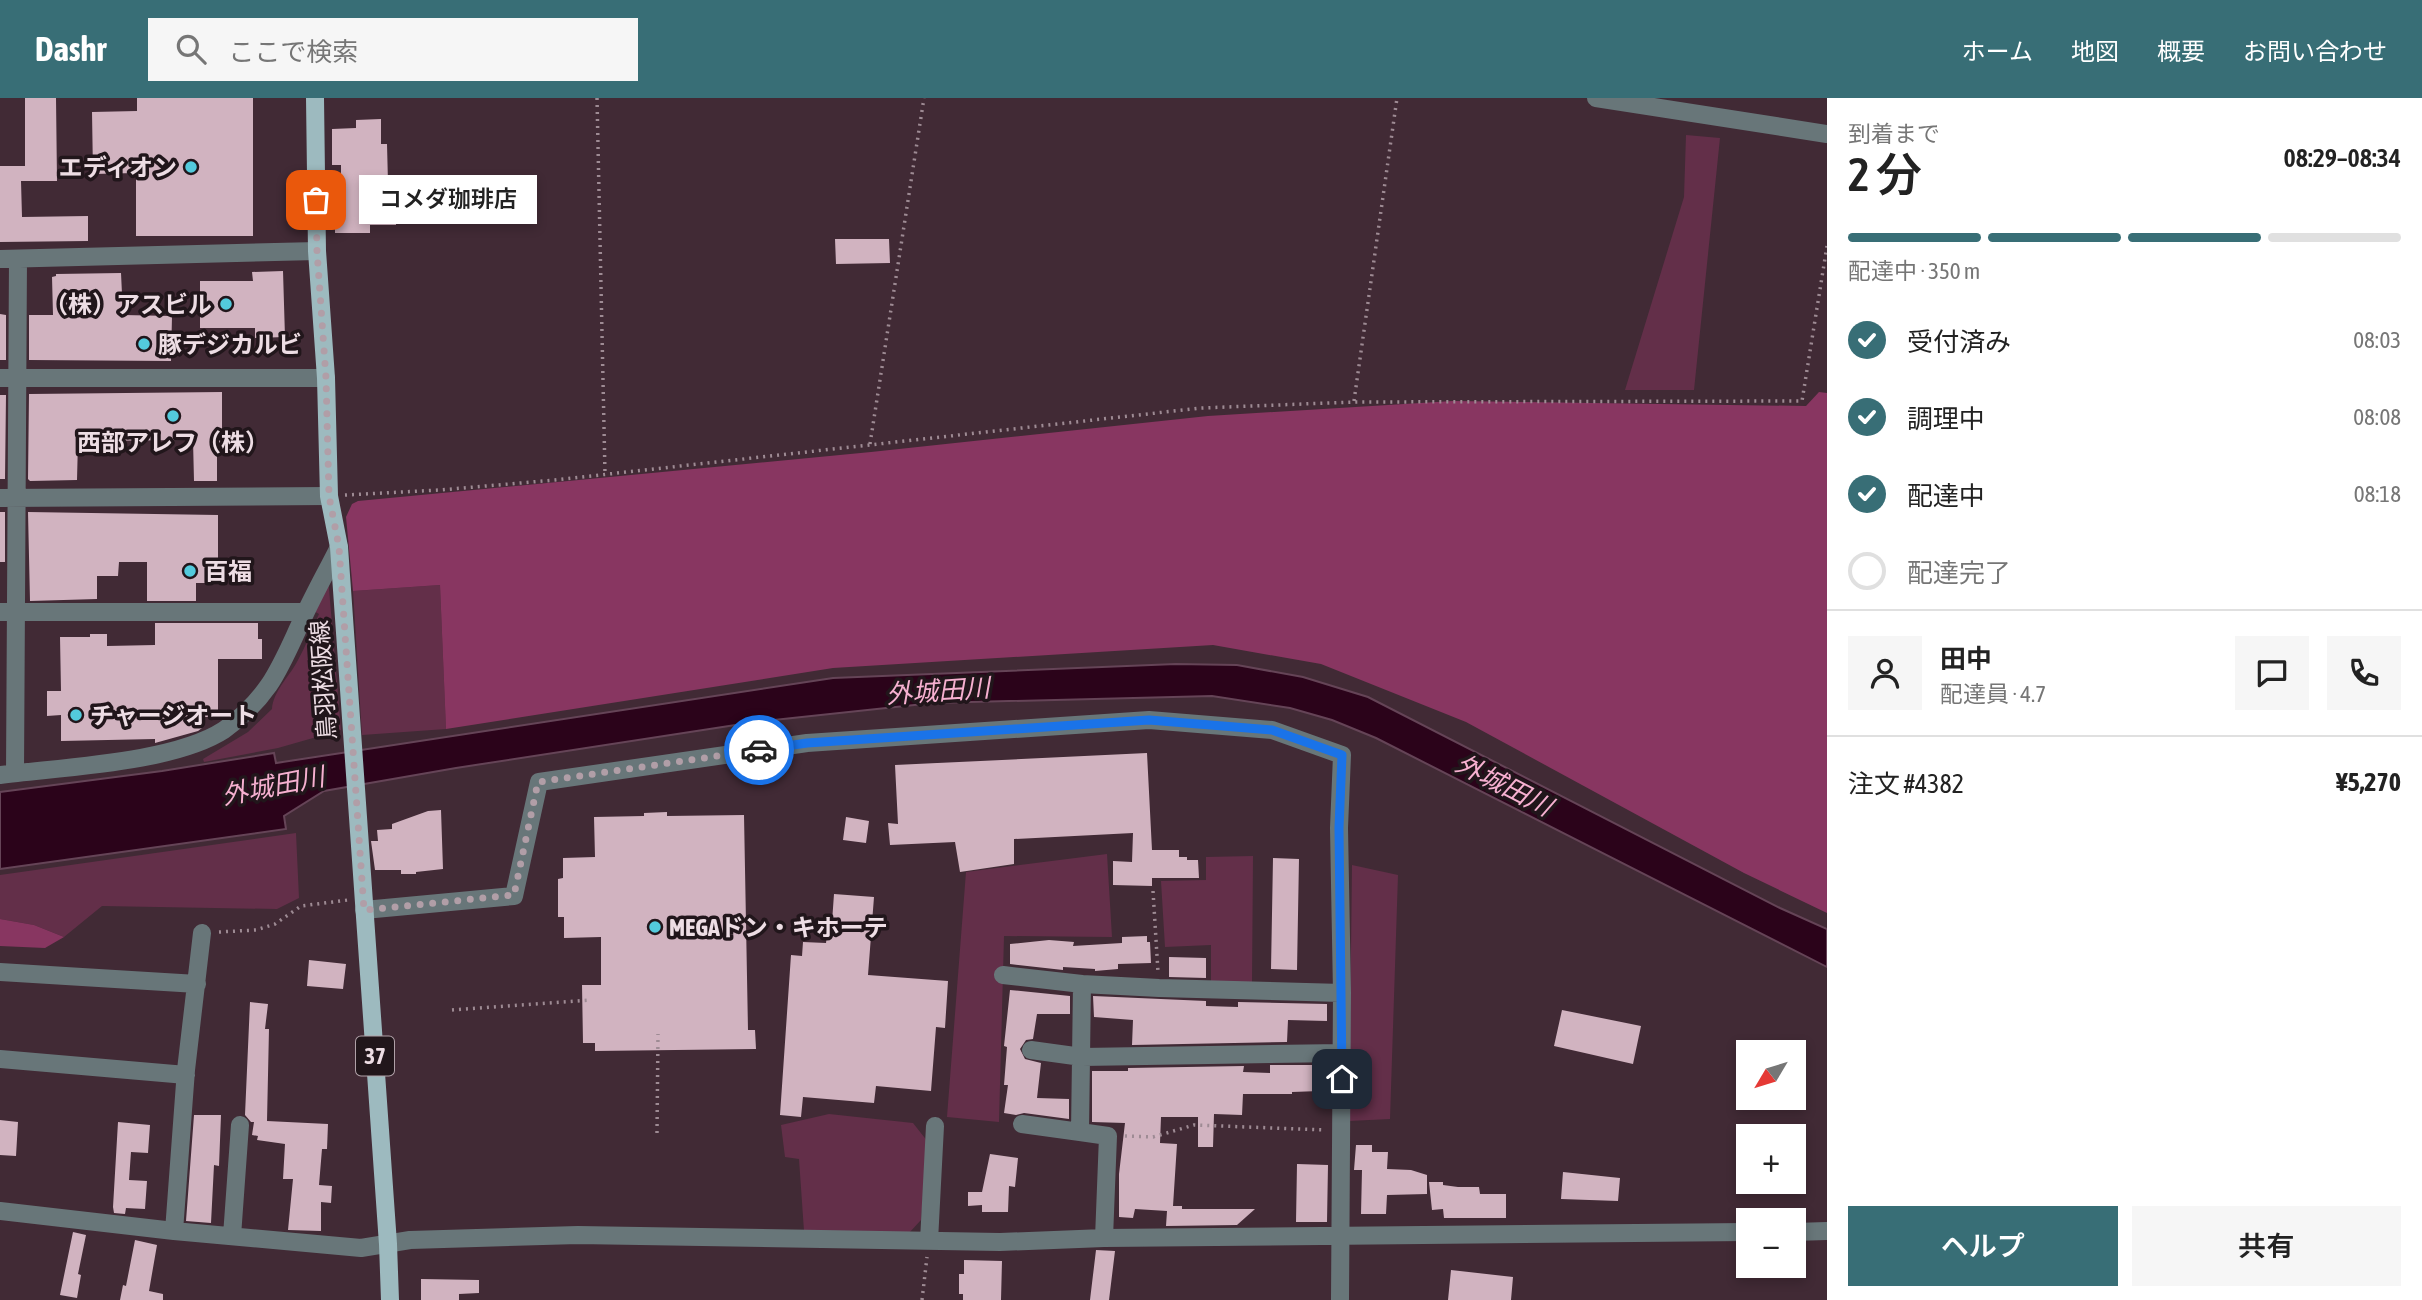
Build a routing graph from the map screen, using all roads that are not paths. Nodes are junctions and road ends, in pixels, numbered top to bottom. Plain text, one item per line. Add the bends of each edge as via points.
1 (314, 98) edge
2 (1596, 98) edge
3 (1827, 134) edge
4 (317, 251) junction
5 (9, 259) edge
6 (9, 378) edge
7 (326, 378) junction
8 (329, 496) junction
9 (9, 498) edge
10 (339, 547) junction
11 (8, 612) edge
12 (306, 612) junction
13 (8, 697) edge
14 (8, 774) edge
15 (364, 910) junction
16 (202, 933) road end
17 (0, 972) edge
18 (1003, 975) dead end
19 (197, 984) junction
20 (1082, 984) junction
21 (1342, 993) junction
22 (1031, 1050) dead end
23 (1342, 1053) junction
24 (1082, 1057) junction
25 (0, 1059) edge
26 (186, 1075) junction
27 (1022, 1124) dead end
28 (240, 1125) dead end
29 (935, 1126) dead end
30 (1080, 1132) junction
31 (0, 1211) edge
32 (174, 1231) junction
33 (1827, 1231) edge
34 (1736, 1232) edge
35 (1806, 1232) edge
36 (1339, 1234) junction
37 (232, 1236) junction
38 (1104, 1238) junction
39 (929, 1241) junction
40 (388, 1244) junction
41 (390, 1300) edge
42 (1340, 1300) edge

1 - 4 main road, 鳥羽松阪線 / 37
2 - 3 street
4 - 5 street
4 - 7 main road, 鳥羽松阪線 / 37
5 - 6 street
6 - 7 street
6 - 9 street
7 - 8 main road, 鳥羽松阪線 / 37
8 - 9 street
8 - 10 main road, 鳥羽松阪線 / 37
9 - 11 street
10 - 12 street
10 - 15 main road, 鳥羽松阪線 / 37
11 - 12 street
11 - 13 street
12 - 14 street via 271,683 244,714 217,733 155,754
13 - 14 street
15 - 21 street via 514,895 538,782 807,743 1149,720 1272,730 1342,755
15 - 40 main road, 鳥羽松阪線 / 37
16 - 19 street
17 - 19 street
18 - 20 street
19 - 26 street
20 - 21 street
20 - 24 street
21 - 23 street
22 - 24 street
23 - 24 street
23 - 36 street
24 - 30 street
25 - 26 street
26 - 32 street
27 - 30 street
28 - 37 street
29 - 39 street
30 - 38 street via 1108,1136
31 - 32 street
32 - 37 street
33 - 35 street
34 - 36 street
36 - 38 street
36 - 42 street
37 - 40 street via 361,1248
38 - 39 street
39 - 40 street via 578,1235
40 - 41 main road, 鳥羽松阪線 / 37

